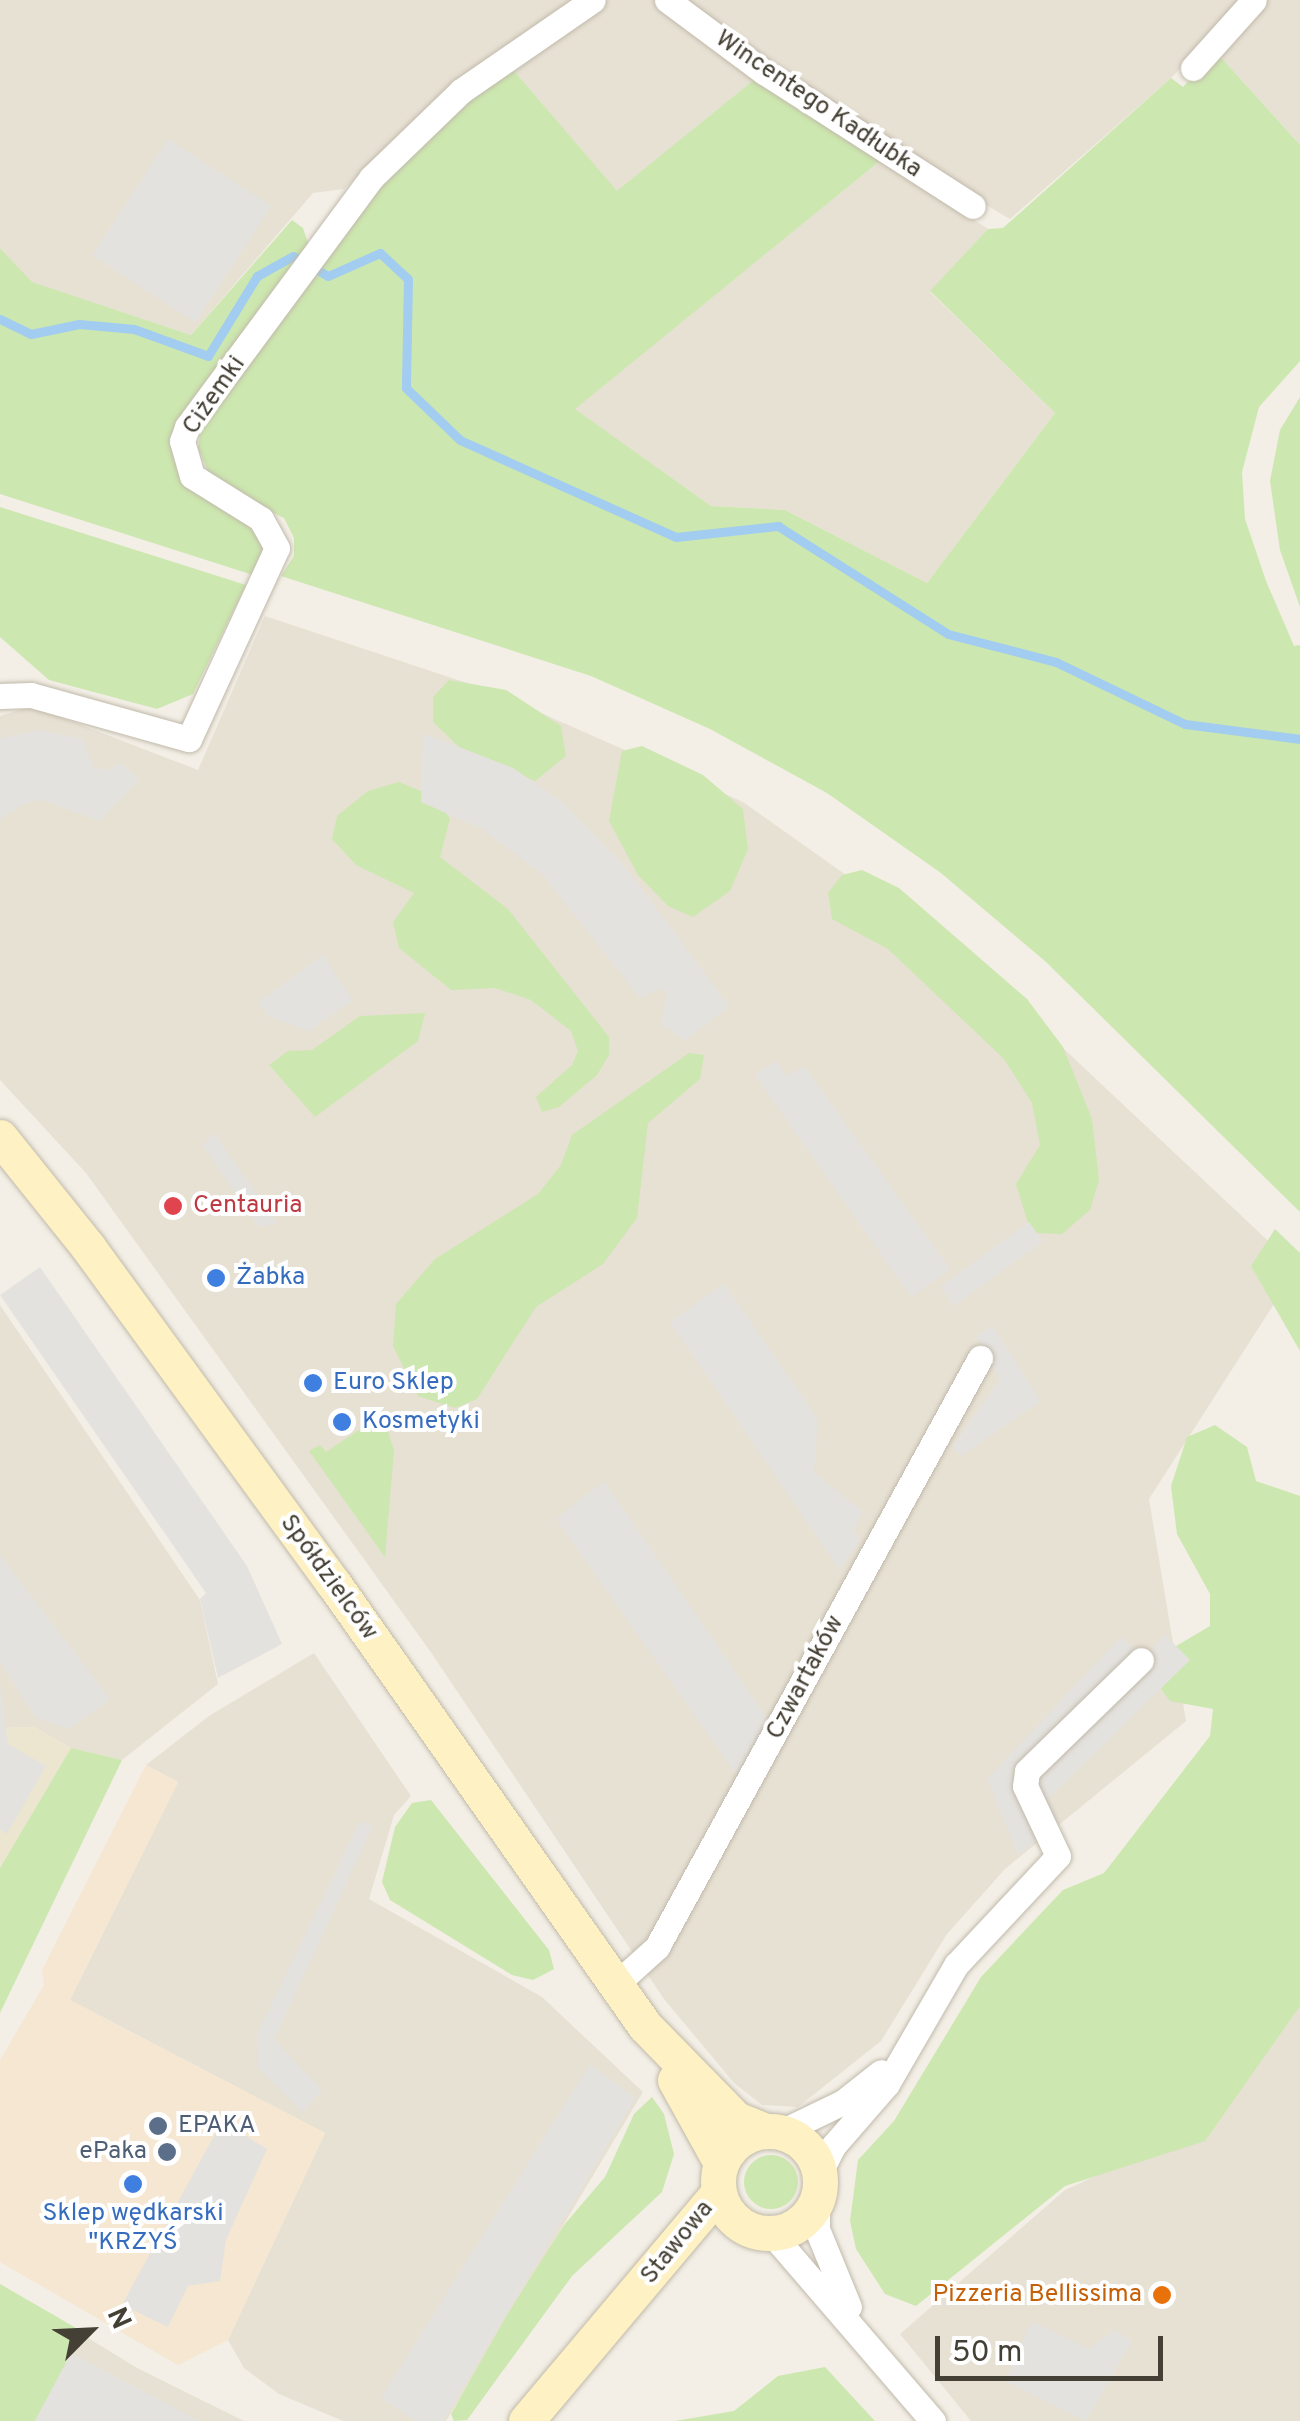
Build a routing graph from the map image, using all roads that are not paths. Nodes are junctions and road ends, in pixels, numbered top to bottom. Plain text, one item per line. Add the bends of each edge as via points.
1 (593, 0) edge
2 (666, 0) edge
3 (1254, 0) edge
4 (1193, 68) dead end
5 (973, 206) dead end
6 (0, 696) edge
7 (0, 1137) edge
8 (980, 1358) dead end
9 (1141, 1660) dead end
10 (615, 1985) junction
11 (646, 2026) junction
12 (901, 2057) junction
13 (774, 2131) junction
14 (720, 2178) junction
15 (818, 2187) junction
16 (764, 2233) junction
17 (638, 2294) junction
18 (860, 2330) junction
19 (526, 2421) edge
20 (933, 2421) edge

1 - 6 street, Ciżemki via 460,91 371,178 182,441 200,486 261,519 276,548 189,739 31,695
2 - 5 street, Wincentego Kadłubka via 764,72
3 - 4 street
7 - 10 street, Spółdzielców via 334,1584
8 - 10 street, Czwartaków via 657,1947
9 - 12 street via 1027,1771 1024,1786 1058,1856 956,1966
10 - 11 street, Spółdzielców
11 - 13 street, Spółdzielców via 736,2119
11 - 14 street, Spółdzielców
12 - 13 street via 843,2102
12 - 15 street
13 - 14 street via 739,2140
13 - 15 street via 806,2146
14 - 16 street via 732,2218
14 - 17 street, Stawowa
15 - 16 street via 799,2224
15 - 18 street via 817,2229
16 - 17 street, Stawowa via 700,2249
16 - 18 street
17 - 19 street, Stawowa
18 - 20 street

